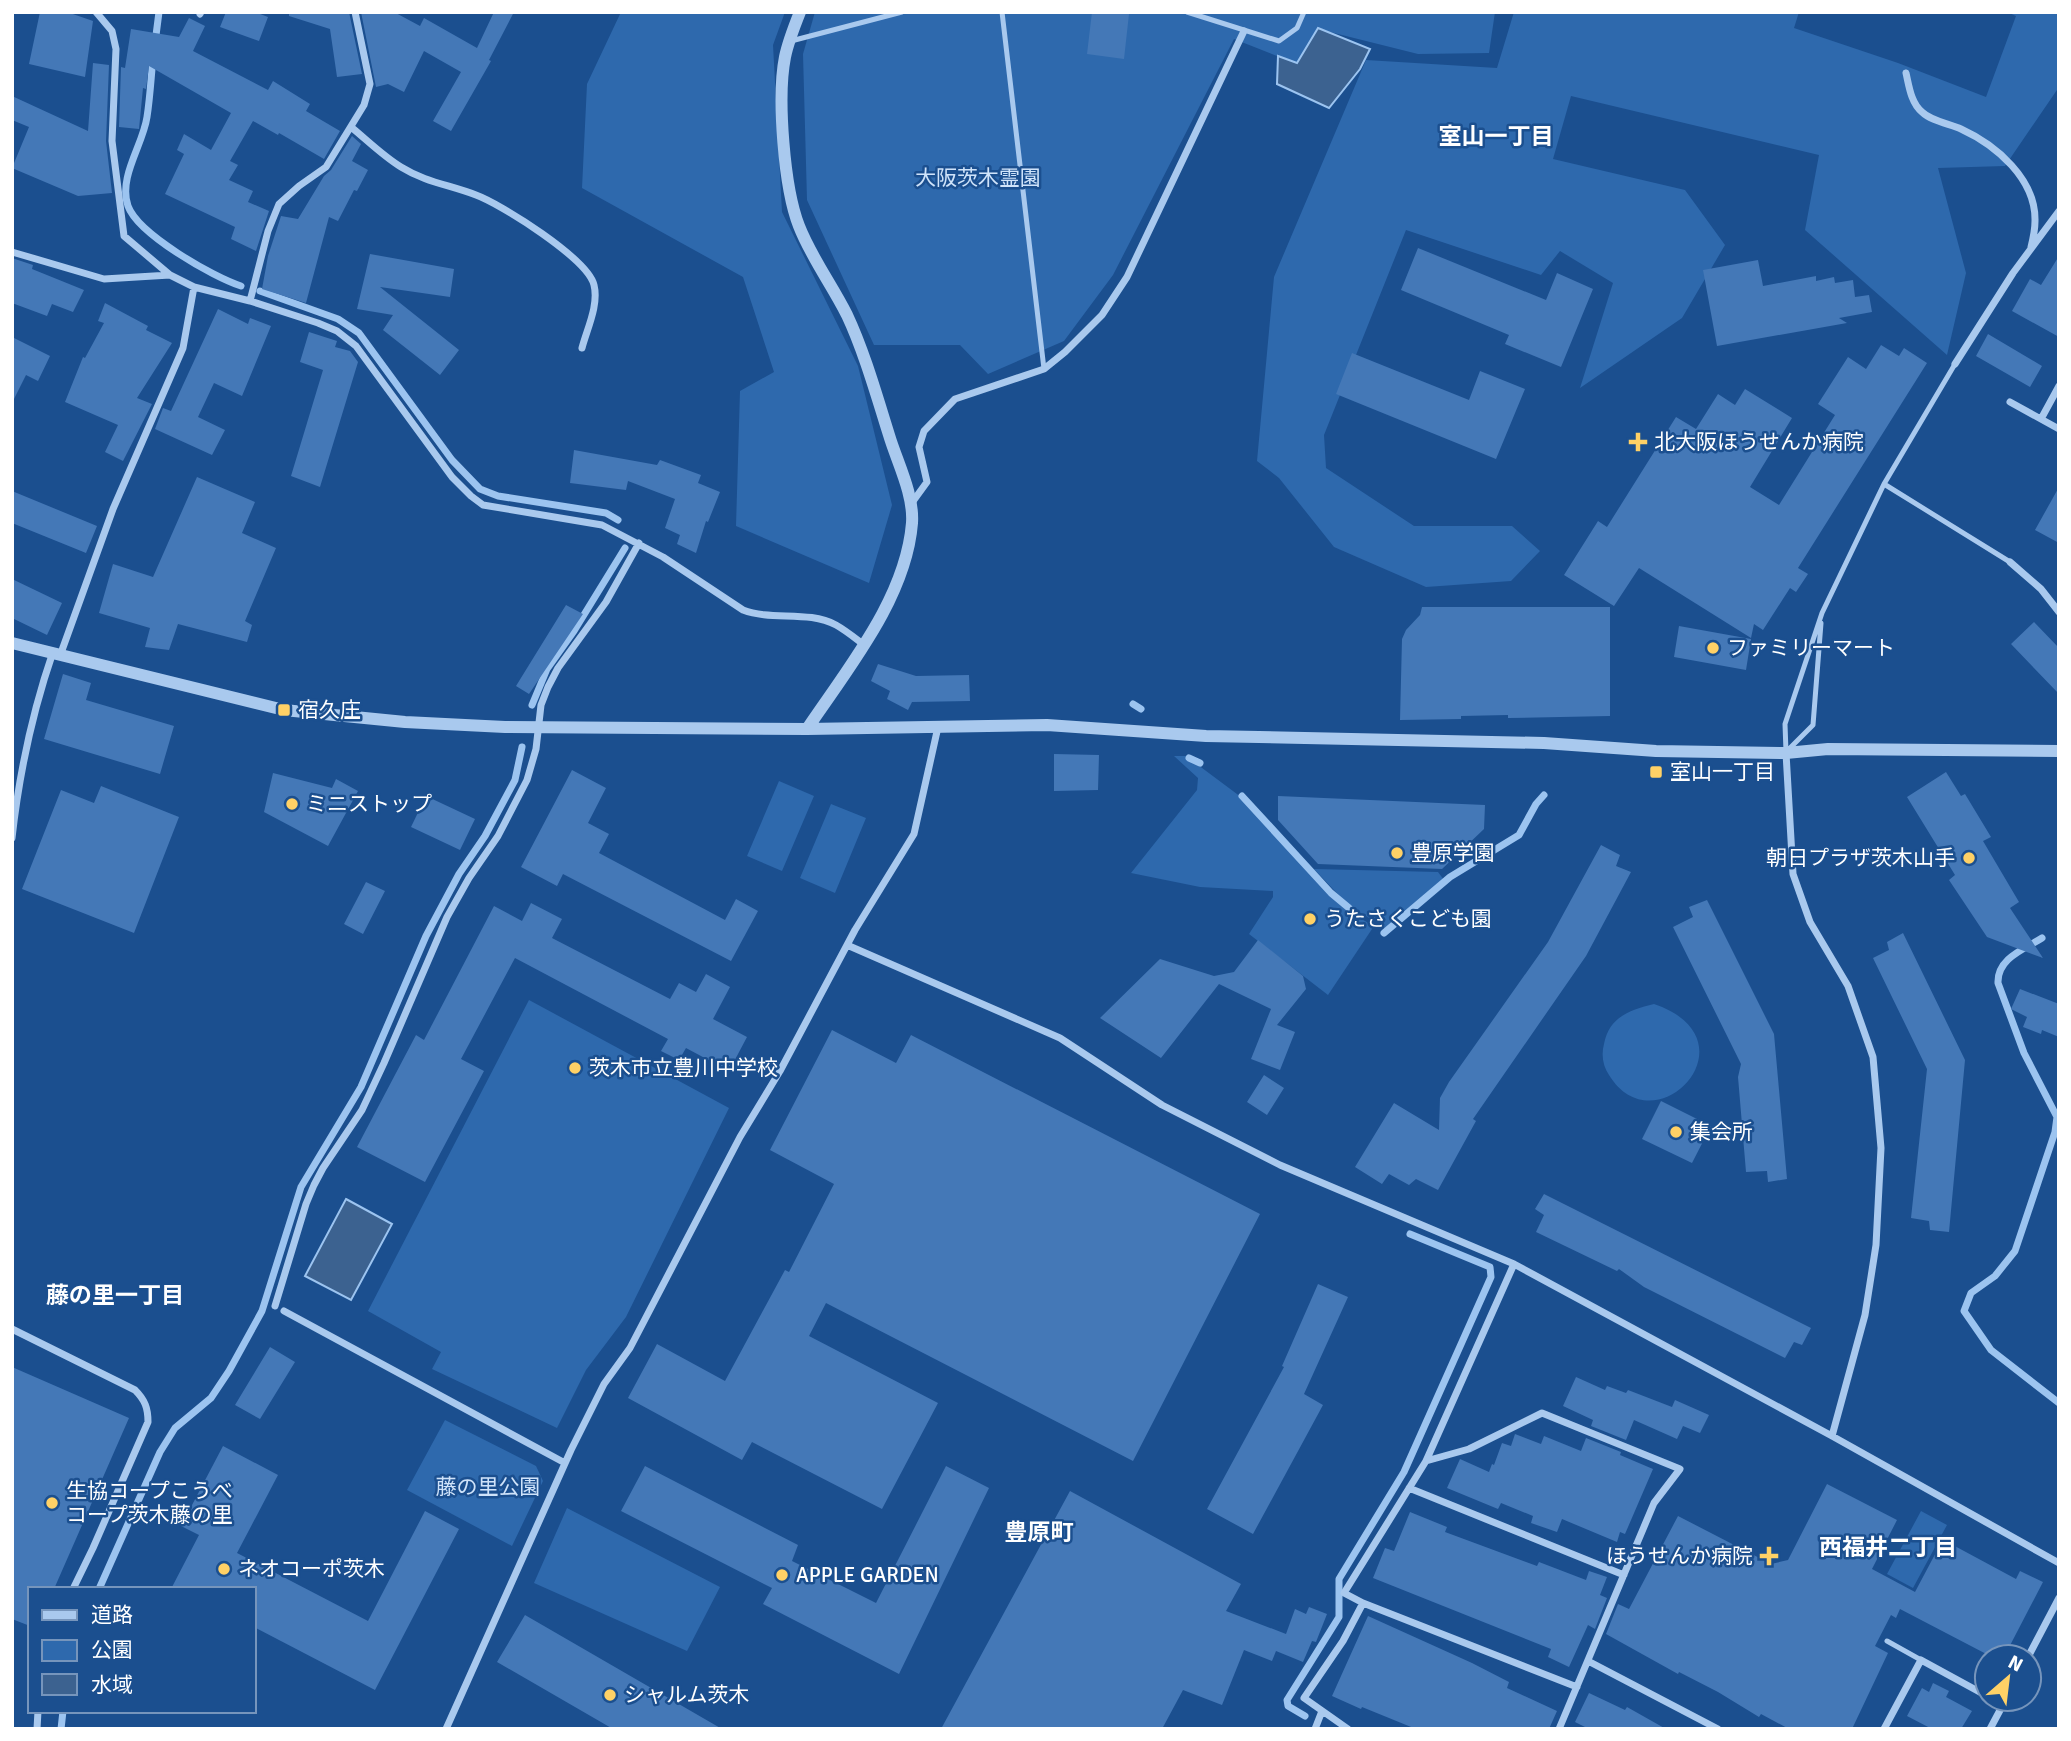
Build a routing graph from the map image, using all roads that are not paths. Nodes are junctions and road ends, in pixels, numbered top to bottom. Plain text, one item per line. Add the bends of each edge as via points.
1 (96, 12) edge
2 (355, 12) edge
3 (800, 12) edge
4 (902, 12) edge
5 (1003, 12) edge
6 (1187, 12) edge
7 (1304, 12) edge
8 (1244, 31) junction
9 (788, 41) junction
10 (1906, 73) dead end
11 (351, 127) junction
12 (2059, 211) edge
13 (2031, 247) junction
14 (12, 252) edge
15 (170, 275) junction
16 (194, 287) junction
17 (250, 301) junction
18 (582, 348) dead end
19 (1955, 364) joint
20 (1044, 369) junction
21 (2059, 386) edge
22 (2010, 402) dead end
23 (2041, 419) junction
24 (2059, 429) edge
25 (1884, 484) junction
26 (911, 505) junction
27 (639, 543) junction
28 (2010, 562) joint
29 (2059, 612) edge
30 (1822, 613) junction
31 (12, 643) edge
32 (863, 644) junction
33 (57, 652) junction
34 (538, 727) junction
35 (938, 727) junction
36 (807, 729) junction
37 (2059, 751) edge
38 (1786, 753) junction
39 (12, 838) edge
40 (847, 945) junction
41 (1514, 1264) junction
42 (275, 1306) dead end
43 (284, 1311) dead end
44 (12, 1329) edge
45 (1832, 1436) junction
46 (1426, 1461) junction
47 (565, 1464) junction
48 (1409, 1488) junction
49 (2059, 1563) edge
50 (1624, 1575) junction
51 (74, 1587) edge
52 (2059, 1598) edge
53 (1363, 1603) junction
54 (1887, 1642) dead end
55 (2035, 1643) edge
56 (1921, 1660) junction
57 (1588, 1661) junction
58 (1577, 1687) junction
59 (1973, 1688) edge
60 (1322, 1711) junction
61 (1999, 1713) edge
62 (446, 1729) edge
63 (1315, 1729) edge
64 (1348, 1729) edge
65 (1559, 1729) edge
66 (1718, 1729) edge
67 (1884, 1729) edge
68 (1990, 1729) edge

1 - 15 street via 112,31 116,49 112,141 124,236
2 - 11 street via 370,84
3 - 9 street
4 - 9 lane
5 - 20 lane
6 - 8 lane
7 - 8 lane via 1297,28 1279,41
8 - 20 street via 1127,277 1102,315
9 - 26 street via 782,89 793,208 799,228 847,316
10 - 13 street via 1911,96 1922,113 1988,144 2025,183 2035,220
11 - 17 street via 326,167 279,204
11 - 18 street via 400,167 431,183 475,194 513,215 586,271 594,284 594,306
12 - 13 street
13 - 19 street
14 - 15 street via 104,279
15 - 16 street
16 - 17 street
16 - 33 street via 183,348
17 - 27 street via 318,323 347,338 452,477 483,505 592,523
19 - 25 lane
20 - 26 street via 955,399 924,431 919,447 927,482
21 - 23 street
22 - 23 street
23 - 24 street
25 - 28 lane
25 - 30 lane
26 - 32 street via 900,576 883,615
27 - 32 street via 743,610 828,622
27 - 34 street via 606,602 558,668 541,705
28 - 29 street
30 - 38 lane via 1785,724
30 - 38 lane via 1813,725
31 - 33 street
32 - 36 street
33 - 34 street via 284,710 405,722
33 - 39 street via 42,684 18,781
34 - 36 street
34 - 42 street via 527,780 447,917 362,1110 314,1185
35 - 36 street
35 - 38 street via 1047,726 1206,736
35 - 40 street via 914,834
37 - 38 street via 1828,749
38 - 45 street via 1793,874 1810,922 1848,986 1873,1058 1881,1148 1876,1245 1865,1315
40 - 41 street via 1059,1038 1162,1105 1280,1165
40 - 47 street via 630,1348 604,1384
41 - 45 street
41 - 46 street
43 - 47 street
44 - 51 street via 135,1390 145,1399 148,1411 148,1422
45 - 49 street
46 - 48 street
46 - 50 street via 1469,1448 1542,1413 1680,1469 1654,1503
47 - 62 street
48 - 50 street
48 - 53 street via 1344,1593
50 - 57 street
52 - 55 street
53 - 58 street
53 - 60 street via 1304,1698
54 - 56 lane
56 - 59 street
56 - 67 street
57 - 58 street
57 - 66 street
58 - 65 street
60 - 63 street
60 - 64 street
61 - 68 street

